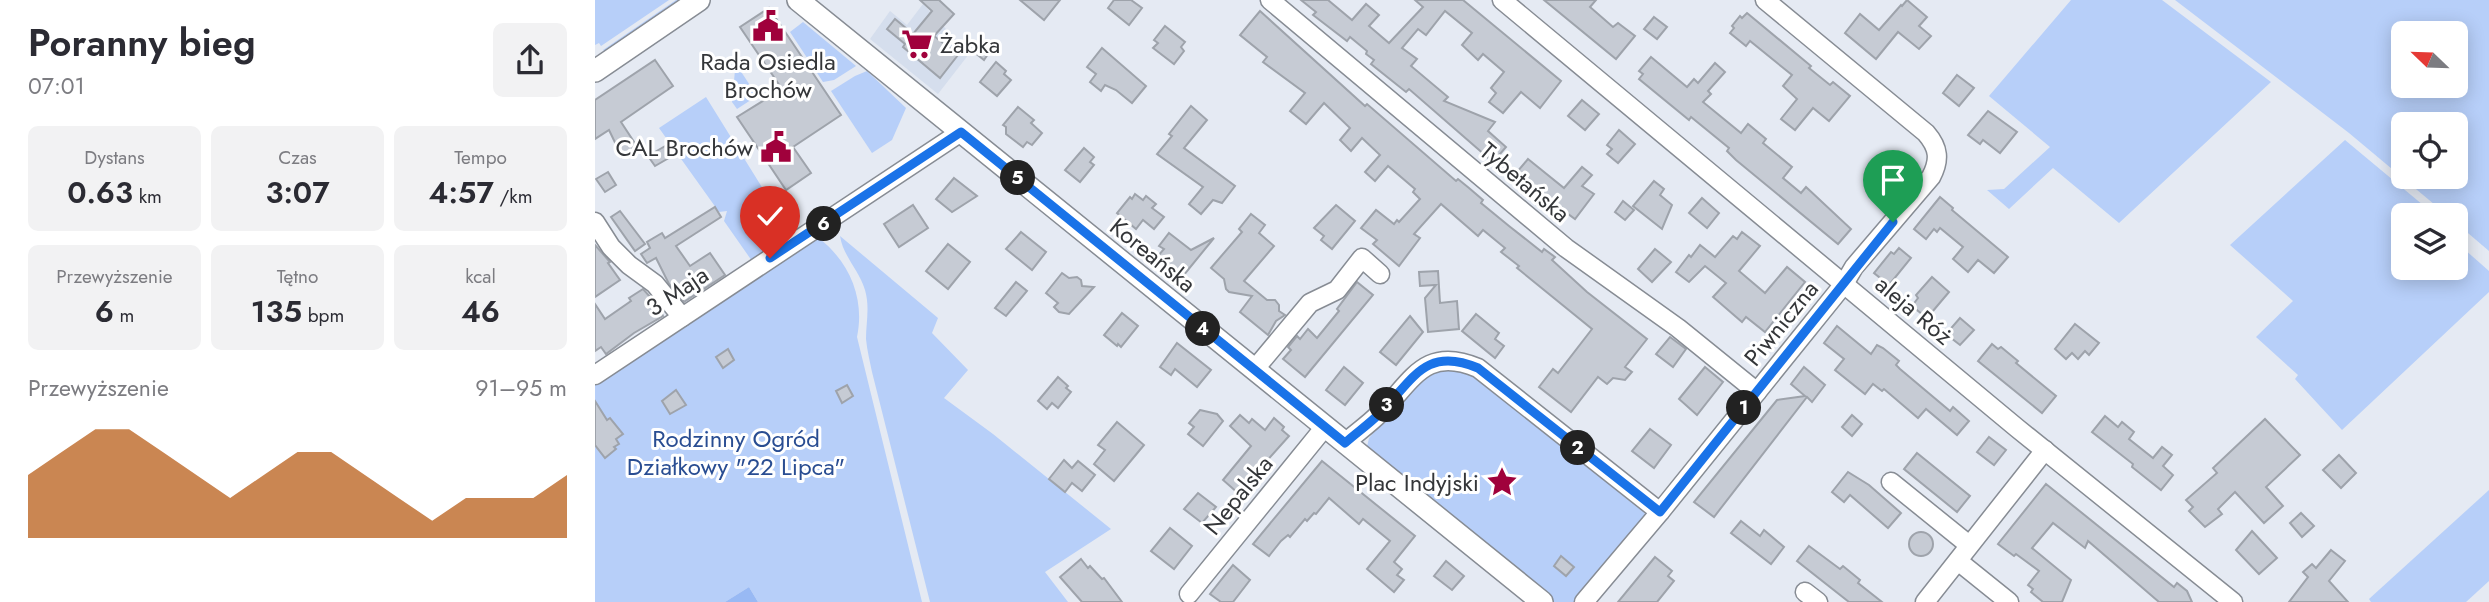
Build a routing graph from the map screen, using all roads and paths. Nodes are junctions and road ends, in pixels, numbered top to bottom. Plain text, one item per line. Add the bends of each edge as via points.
1 (699, 0) edge
2 (798, 0) edge
3 (1270, 0) edge
4 (1502, 0) edge
5 (1767, 1) edge
6 (595, 71) edge
7 (961, 132) junction
8 (595, 222) edge
9 (1380, 274) dead end
10 (1844, 284) junction
11 (682, 317) junction
12 (1254, 370) junction
13 (595, 375) edge
14 (1757, 392) junction
15 (1324, 428) junction
16 (1345, 443) junction
17 (2045, 450) junction
18 (1891, 482) dead end
19 (1660, 512) junction
20 (1969, 545) junction
21 (1958, 561) junction
22 (1189, 594) dead end
23 (1542, 602) edge
24 (1584, 602) edge
25 (1925, 602) edge
26 (2009, 602) edge
27 (2233, 602) edge

1 - 6 street
2 - 7 street, Koreańska
3 - 14 street, Tybetańska via 1566,248 1678,328
4 - 10 street, aleja Róż
5 - 10 street, Piwniczna via 1926,133 1937,152 1934,170
7 - 11 street, 3 Maja
7 - 12 street, Koreańska
8 - 11 street via 611,247 655,284
9 - 12 street via 1362,258 1337,290 1310,303
10 - 14 street, Piwniczna
10 - 17 street, aleja Róż
11 - 13 street, 3 Maja
12 - 15 street, Koreańska
14 - 19 street, Piwniczna
15 - 16 street, Koreańska
15 - 22 street, Nepalska
16 - 19 street via 1425,367 1462,361 1478,368
16 - 23 street, Koreańska
17 - 20 street
17 - 27 street, aleja Róż
18 - 20 street
19 - 24 street, Piwniczna
20 - 21 street
21 - 25 street
21 - 26 street

